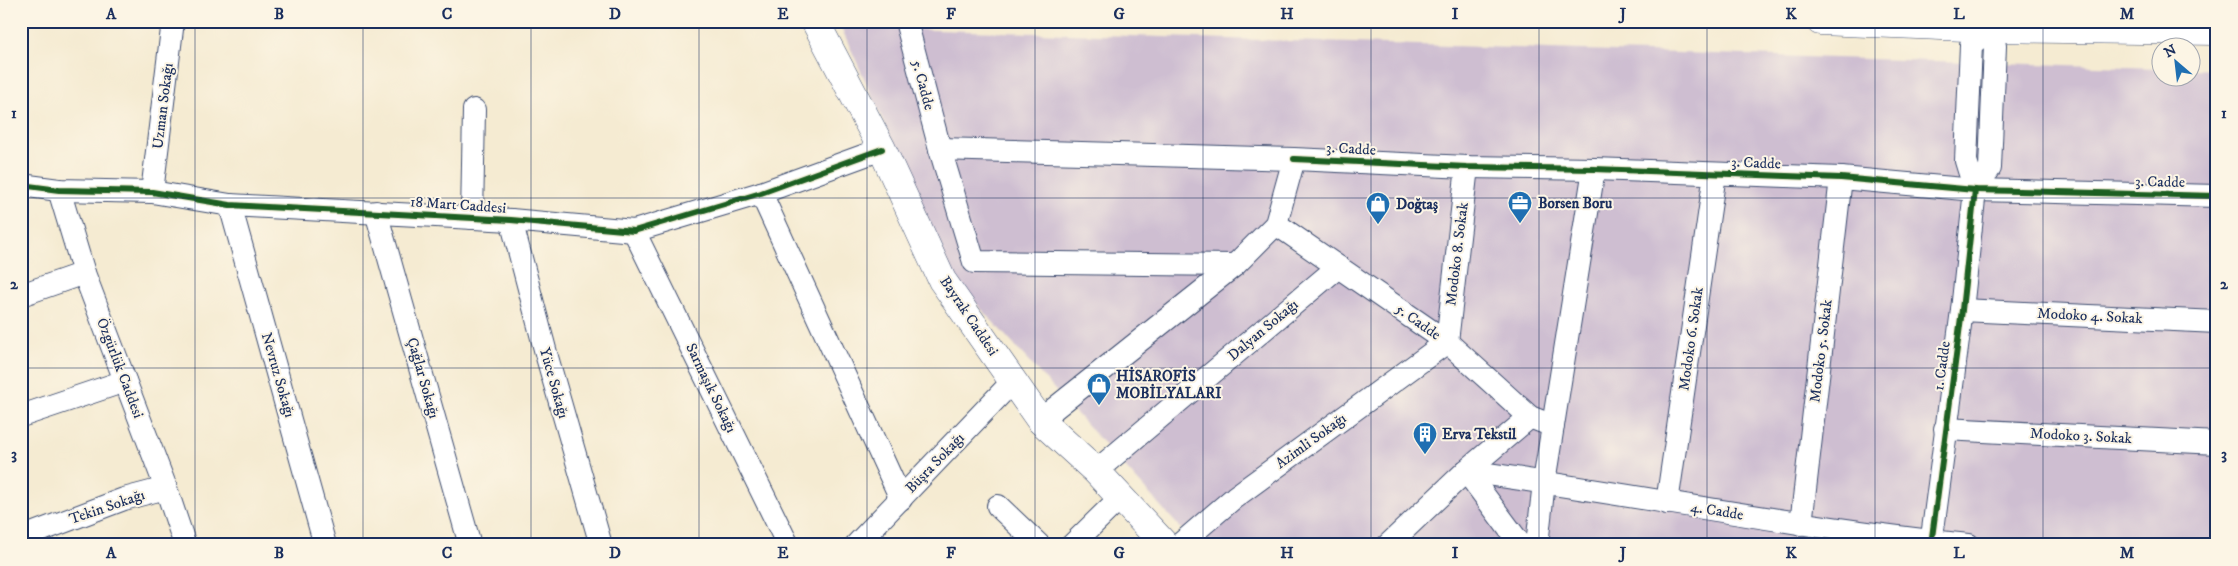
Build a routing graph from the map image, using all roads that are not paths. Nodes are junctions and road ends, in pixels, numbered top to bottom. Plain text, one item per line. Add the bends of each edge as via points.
1 (173, 21) edge
2 (815, 21) edge
3 (906, 21) edge
4 (1820, 21) edge
5 (1880, 22) edge
6 (1990, 25) edge
7 (2132, 26) edge
8 (2217, 31) edge
9 (474, 110) dead end
10 (882, 149) junction
11 (940, 149) junction
12 (1294, 159) junction
13 (1466, 167) junction
14 (1594, 169) junction
15 (1715, 174) junction
16 (1841, 178) junction
17 (21, 185) edge
18 (59, 190) junction
19 (1975, 190) junction
20 (152, 192) junction
21 (761, 193) junction
22 (2217, 196) edge
23 (230, 205) junction
24 (376, 212) junction
25 (472, 218) junction
26 (511, 220) junction
27 (1276, 224) junction
28 (634, 231) junction
29 (1235, 265) junction
30 (1338, 267) junction
31 (84, 273) junction
32 (21, 295) edge
33 (1962, 310) junction
34 (2217, 322) edge
35 (1447, 342) junction
36 (125, 381) junction
37 (1013, 381) junction
38 (21, 416) edge
39 (1530, 417) junction
40 (1040, 420) junction
41 (1553, 426) junction
42 (1945, 429) junction
43 (2217, 443) edge
44 (1096, 471) junction
45 (1466, 471) junction
46 (1544, 482) junction
47 (166, 488) junction
48 (1121, 497) junction
49 (900, 499) junction
50 (1667, 503) junction
51 (998, 506) dead end
52 (1801, 524) junction
53 (21, 538) edge
54 (1932, 543) edge
55 (1390, 544) edge
56 (185, 545) edge
57 (325, 545) edge
58 (470, 545) edge
59 (601, 545) edge
60 (788, 545) edge
61 (856, 545) edge
62 (1039, 545) edge
63 (1072, 545) edge
64 (1166, 545) edge
65 (1179, 545) edge
66 (1521, 545) edge
67 (1537, 545) edge
68 (1969, 545) edge

1 - 20 street, Uzman Sokağı
2 - 10 street, Bayrak Caddesi
3 - 11 street, 5. Cadde
4 - 5 street
5 - 6 street
6 - 7 street
6 - 19 street via 1971,45 1966,161
7 - 8 street
9 - 25 street
10 - 21 street, 18 Mart Caddesi
10 - 37 street, Bayrak Caddesi via 942,280
11 - 12 street, 3. Cadde
11 - 29 street, 5. Cadde via 974,262
12 - 13 street, 3. Cadde
12 - 27 street
13 - 14 street, 3. Cadde
13 - 35 street, Modoko 8. Sokak
14 - 15 street, 3. Cadde
14 - 41 street
15 - 16 street, 3. Cadde
15 - 50 street, Modoko 6. Sokak
16 - 19 street, 3. Cadde
16 - 52 street, Modoko 5. Sokak
17 - 18 street, 18 Mart Caddesi
18 - 20 street, 18 Mart Caddesi
18 - 31 street, Özgürlük Caddesi
19 - 22 street, 3. Cadde
19 - 33 street, 1. Cadde
20 - 23 street, 18 Mart Caddesi
21 - 28 street, 18 Mart Caddesi
21 - 49 street
23 - 24 street, 18 Mart Caddesi
23 - 57 street, Nevruz Sokağı
24 - 25 street, 18 Mart Caddesi
24 - 58 street, Çağlar Sokağı
25 - 26 street, 18 Mart Caddesi
26 - 28 street, 18 Mart Caddesi
26 - 59 street, Yüce Sokağı
27 - 29 street
27 - 30 street, 5. Cadde
28 - 60 street, Sarmaşık Sokağı
29 - 40 street
30 - 35 street, 5. Cadde
30 - 44 street, Dalyan Sokağı
31 - 32 street
31 - 36 street, Özgürlük Caddesi
33 - 34 street, Modoko 4. Sokak
33 - 42 street, 1. Cadde
35 - 39 street, 5. Cadde
35 - 65 street, Azimli Sokağı via 1235,497
36 - 38 street
36 - 47 street, Özgürlük Caddesi
37 - 40 street, Bayrak Caddesi
37 - 49 street, Büşra Sokağı
39 - 41 street, 5. Cadde
39 - 45 street
40 - 44 street, Bayrak Caddesi
41 - 46 street
42 - 43 street, Modoko 3. Sokak
42 - 54 street, 1. Cadde
44 - 48 street, Bayrak Caddesi
45 - 46 street, 4. Cadde
45 - 55 street
45 - 66 street
46 - 50 street, 4. Cadde
46 - 67 street
47 - 53 street, Tekin Sokağı via 124,499
47 - 56 street, Özgürlük Caddesi
48 - 63 street
48 - 64 street, Bayrak Caddesi
49 - 61 street, Büşra Sokağı
50 - 52 street, 4. Cadde
51 - 62 street
52 - 54 street, 4. Cadde
54 - 68 street, 4. Cadde

